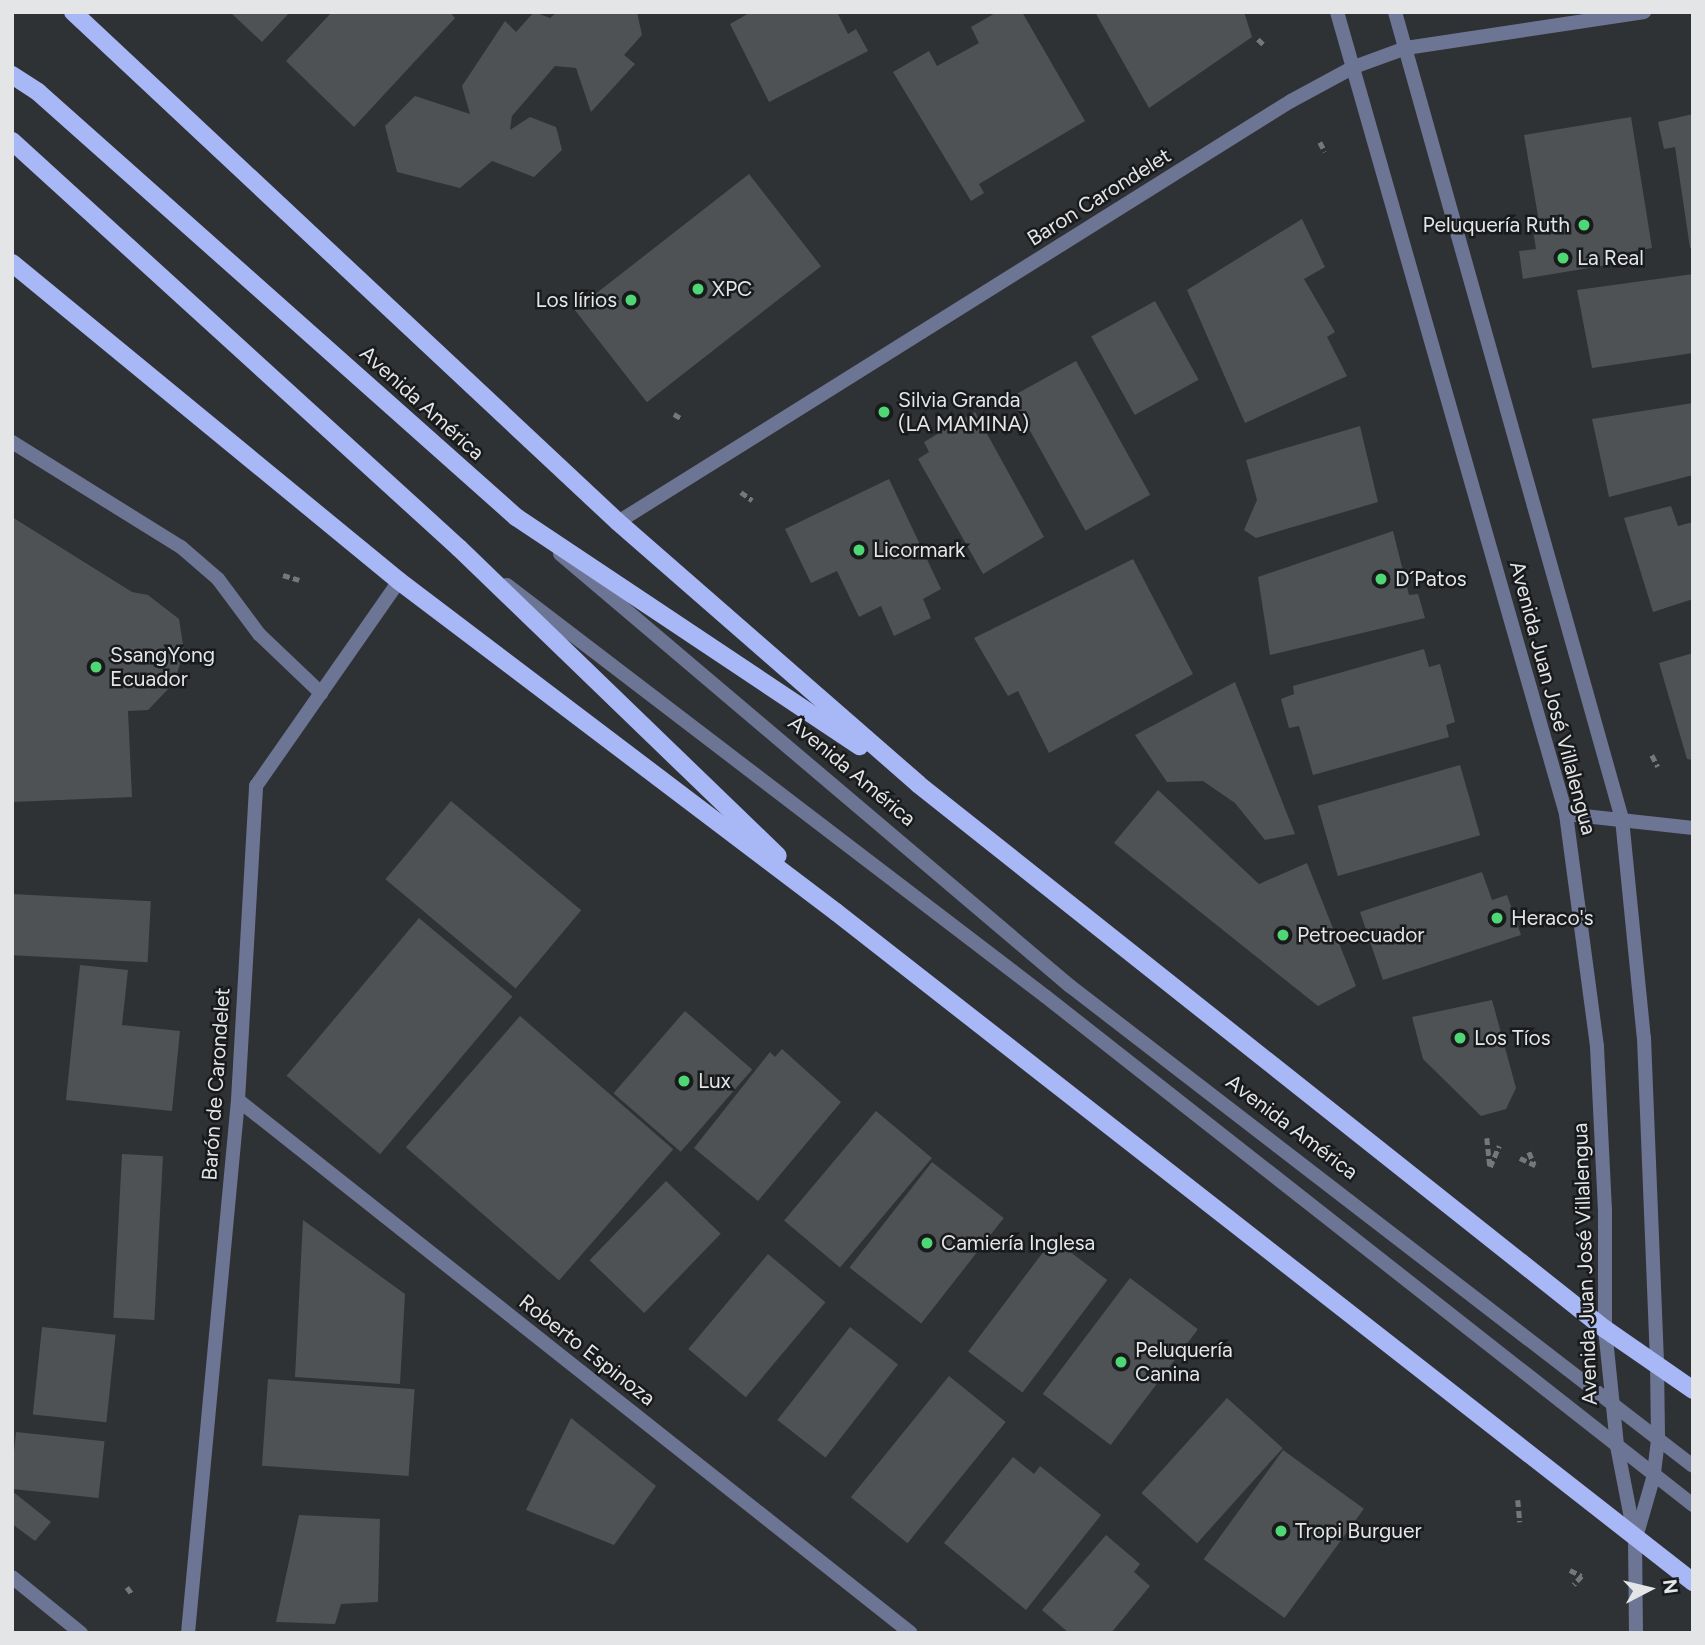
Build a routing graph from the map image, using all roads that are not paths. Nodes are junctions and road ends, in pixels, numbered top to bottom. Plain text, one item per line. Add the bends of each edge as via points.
1 (73, 12) edge
2 (1337, 12) edge
3 (1395, 12) edge
4 (1644, 12) edge
5 (1406, 48) junction
6 (1353, 67) junction
7 (12, 75) edge
8 (12, 141) edge
9 (12, 262) edge
10 (12, 442) edge
11 (516, 517) junction
12 (618, 522) junction
13 (458, 548) junction
14 (399, 581) junction
15 (321, 693) junction
16 (918, 784) junction
17 (1566, 814) junction
18 (1622, 819) junction
19 (1693, 828) edge
20 (836, 912) junction
21 (238, 1100) junction
22 (1605, 1329) junction
23 (1657, 1364) junction
24 (1693, 1390) edge
25 (1611, 1402) junction
26 (1658, 1440) junction
27 (1617, 1446) junction
28 (1693, 1466) edge
29 (1654, 1475) junction
30 (1693, 1505) edge
31 (1635, 1539) junction
32 (12, 1577) edge
33 (1693, 1582) edge
34 (81, 1633) edge
35 (188, 1633) edge
36 (911, 1633) edge
37 (1636, 1633) edge

1 - 12 main road, Avenida América
2 - 6 street, Avenida Juan José Villalengua
3 - 5 street, Avenida Juan José Villalengua
4 - 5 street, Baron Carondelet
5 - 6 street, Baron Carondelet
5 - 18 street, Avenida Juan José Villalengua
6 - 12 street, Baron Carondelet via 1291,101
6 - 17 street, Avenida Juan José Villalengua
7 - 11 main road, Avenida América via 38,92
8 - 13 main road
9 - 14 main road
10 - 15 street via 181,547 218,579 259,634
11 - 16 main road
11 - 25 street, Avenida América via 1070,986
12 - 16 main road, Avenida América
13 - 20 main road
13 - 27 street via 1045,996
14 - 15 street, Barón de Carondelet
14 - 20 main road
15 - 21 street, Barón de Carondelet via 256,786
16 - 22 main road, Avenida América
17 - 18 street
17 - 22 street, Avenida Juan José Villalengua via 1597,1047
18 - 19 street
18 - 23 street, Avenida Juan José Villalengua via 1644,1038
20 - 31 main road
21 - 35 street, Barón de Carondelet
21 - 36 street, Roberto Espinoza
22 - 23 main road, Avenida América
22 - 25 street, Avenida Juan José Villalengua
23 - 24 main road, Avenida América
23 - 26 street, Avenida Juan José Villalengua
25 - 26 street, Avenida América
25 - 27 street, Avenida Juan José Villalengua
26 - 28 street, Avenida América
26 - 29 street, Avenida Juan José Villalengua
27 - 29 street
27 - 31 street, Avenida Juan José Villalengua
29 - 30 street
29 - 31 street, Avenida Juan José Villalengua
31 - 33 main road
31 - 37 street, Avenida Juan José Villalengua
32 - 34 street

